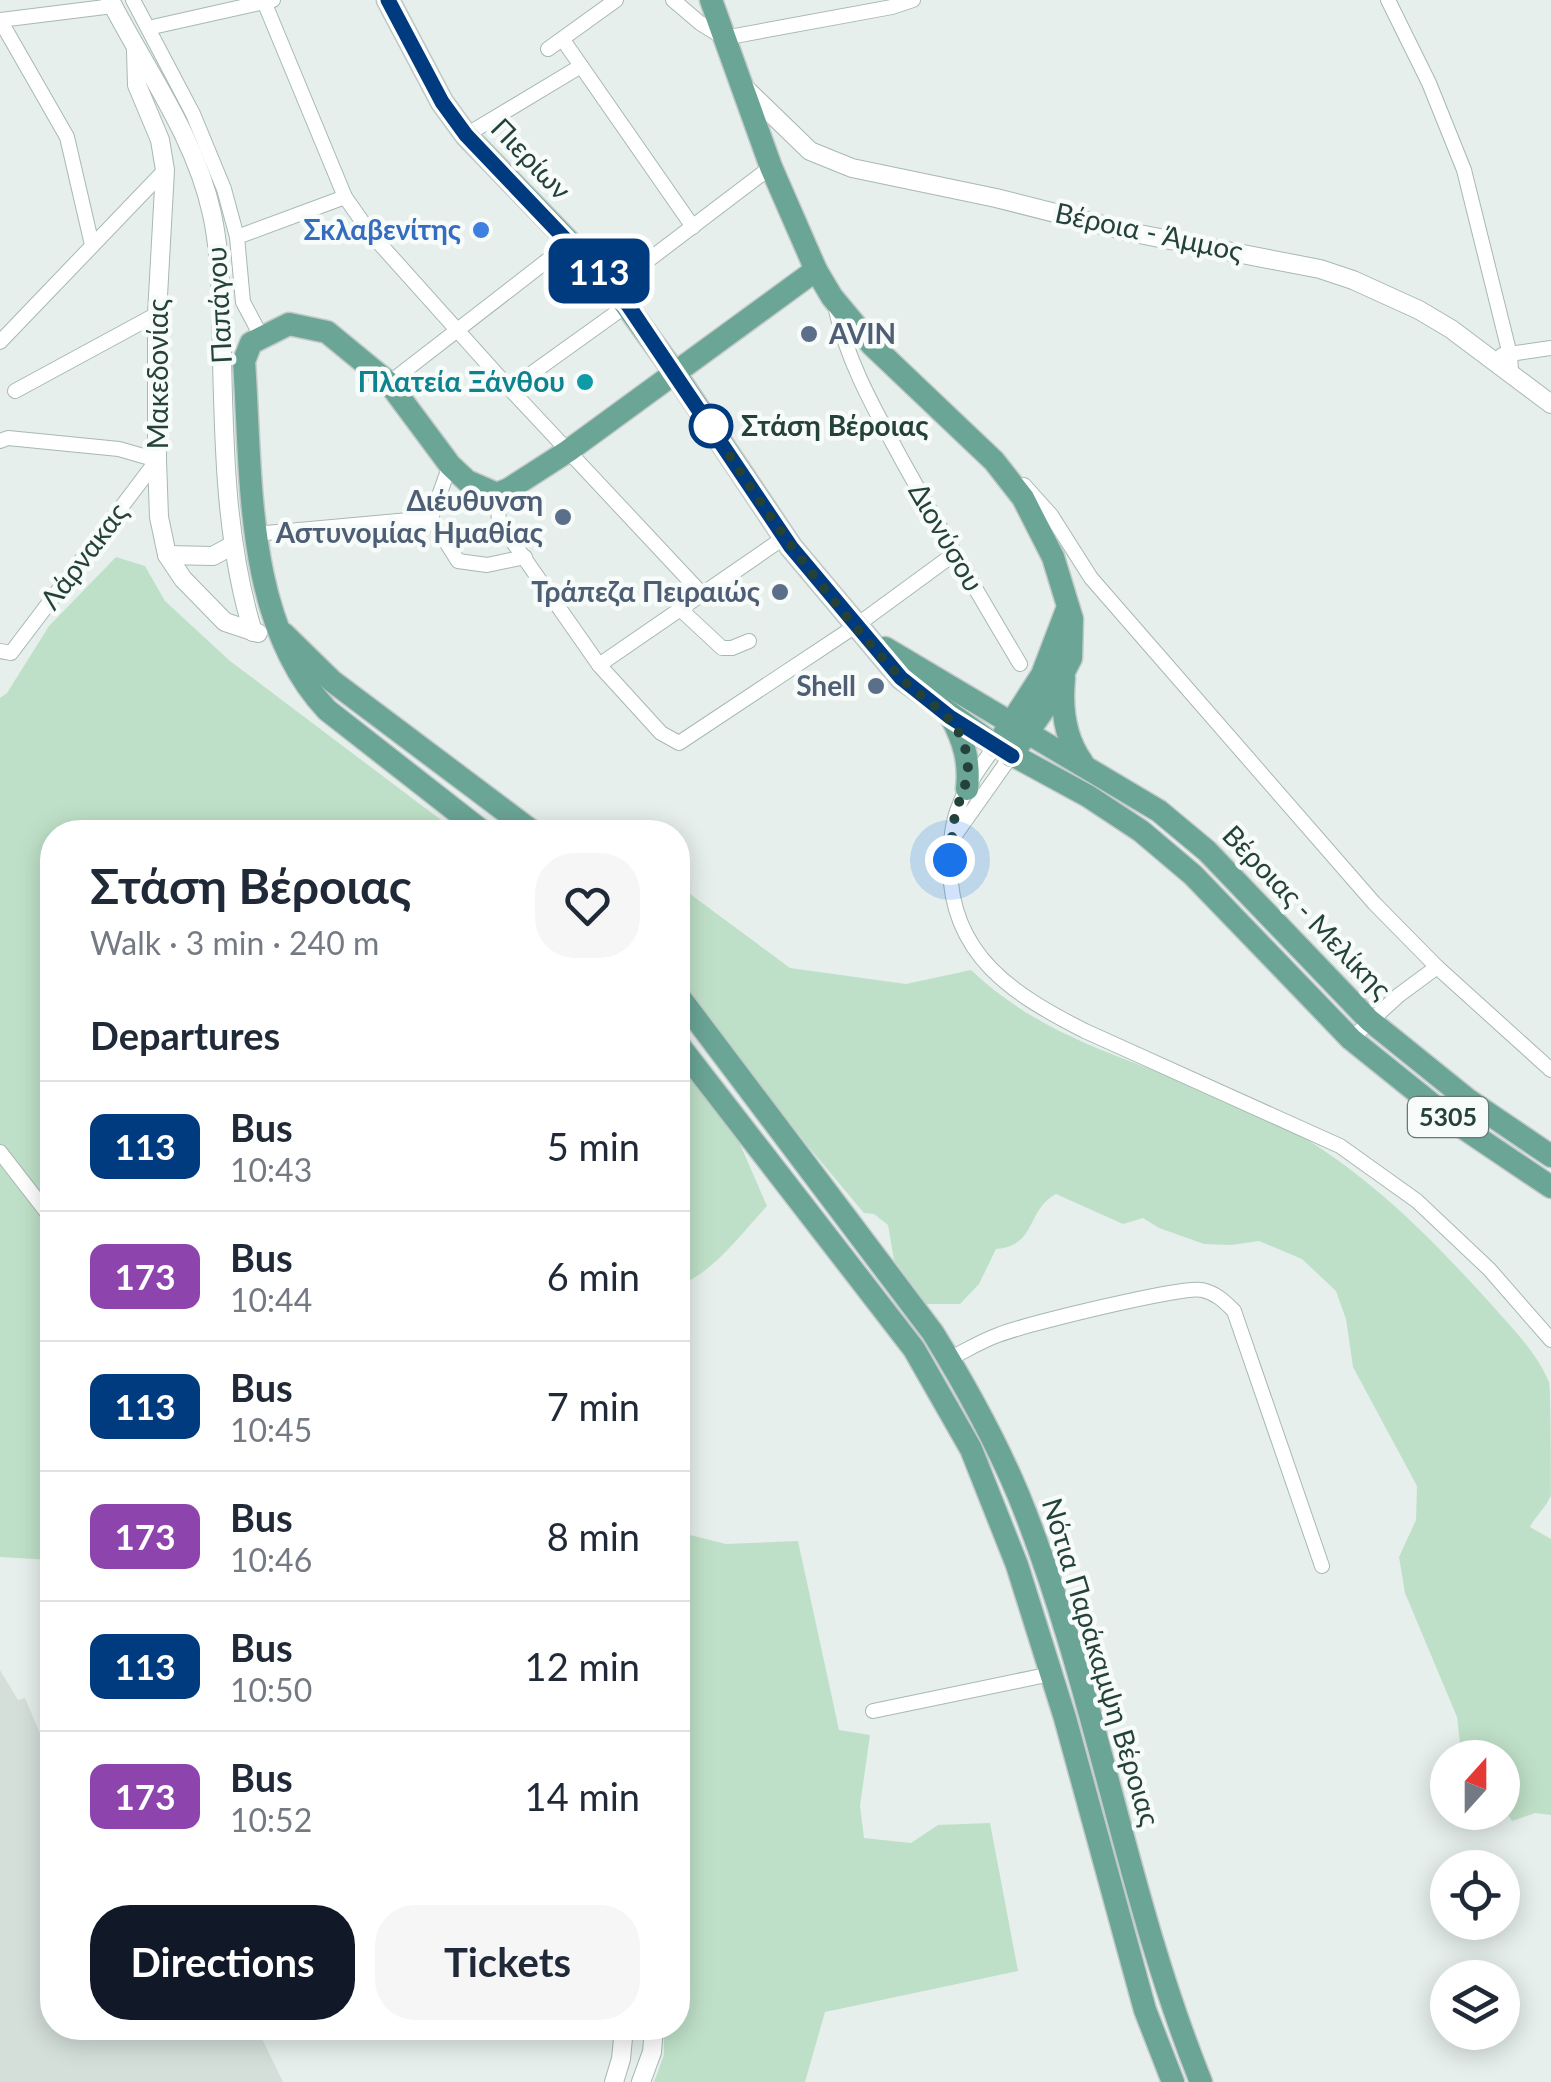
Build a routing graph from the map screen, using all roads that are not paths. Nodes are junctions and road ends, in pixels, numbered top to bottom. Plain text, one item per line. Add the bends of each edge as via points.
1 (133, 0) edge
2 (388, 0) edge
3 (616, 0) edge
4 (673, 0) edge
5 (711, 0) edge
6 (913, 0) edge
7 (1388, 0) edge
8 (261, 2) edge
9 (111, 3) edge
10 (0, 20) edge
11 (148, 28) junction
12 (724, 38) junction
13 (563, 40) junction
14 (548, 49) dead end
15 (136, 50) junction
16 (582, 66) junction
17 (741, 84) junction
18 (466, 135) junction
19 (771, 167) junction
20 (165, 170) junction
21 (345, 197) junction
22 (693, 227) junction
23 (237, 237) junction
24 (570, 242) junction
25 (92, 245) junction
26 (816, 270) junction
27 (620, 296) junction
28 (832, 297) junction
29 (157, 314) junction
30 (457, 332) junction
31 (261, 336) junction
32 (0, 342) edge
33 (1551, 348) edge
34 (1510, 363) junction
35 (675, 372) junction
36 (390, 384) junction
37 (510, 390) junction
38 (15, 391) dead end
39 (1551, 404) edge
40 (0, 441) edge
41 (568, 451) junction
42 (157, 460) junction
43 (994, 461) junction
44 (450, 465) junction
45 (496, 494) junction
46 (431, 518) junction
47 (255, 534) junction
48 (784, 538) junction
49 (233, 545) junction
50 (954, 554) junction
51 (167, 556) junction
52 (526, 557) junction
53 (702, 594) junction
54 (679, 608) junction
55 (861, 630) junction
56 (282, 631) junction
57 (253, 632) junction
58 (749, 641) dead end
59 (6, 652) edge
60 (1020, 664) dead end
61 (599, 665) junction
62 (1053, 676) junction
63 (968, 697) junction
64 (950, 717) junction
65 (1018, 729) junction
66 (1003, 751) junction
67 (1084, 765) junction
68 (967, 789) junction
69 (468, 820) edge
70 (517, 820) edge
71 (952, 839) junction
72 (1437, 968) junction
73 (690, 1012) edge
74 (1370, 1020) junction
75 (1351, 1038) junction
76 (690, 1060) edge
77 (1551, 1070) edge
78 (0, 1152) edge
79 (1551, 1156) edge
80 (1551, 1186) edge
81 (40, 1204) edge
82 (1551, 1340) edge
83 (950, 1360) junction
84 (1322, 1566) dead end
85 (1051, 1674) junction
86 (872, 1711) dead end
87 (623, 2040) edge
88 (653, 2040) edge
89 (614, 2082) edge
90 (641, 2082) edge
91 (1173, 2082) edge
92 (1201, 2082) edge

1 - 11 street, Παπάγου
2 - 18 main road, Πιερίων / 5305
3 - 13 street
4 - 12 street
5 - 12 main road
6 - 12 street
7 - 34 street via 1464,170
8 - 11 street
8 - 21 street
9 - 10 street
9 - 15 street, Παπάγου
10 - 25 street via 67,136
11 - 23 street, Παπάγου via 193,114
12 - 17 main road
13 - 14 street
13 - 16 street
15 - 20 street, Μακεδονίας via 136,85
15 - 49 street, Παπάγου via 199,167 212,214
16 - 18 street
16 - 22 street
17 - 19 main road
17 - 34 street, Βέροια - Άμμος via 810,151 830,161 1320,269 1419,310
18 - 24 main road, Πιερίων / 5305
19 - 22 street
19 - 26 main road
20 - 25 street
20 - 29 street, Μακεδονίας
21 - 23 street
21 - 30 street
22 - 27 street
23 - 31 street, Παπάγου via 243,302
24 - 27 main road, Πιερίων / 5305
24 - 30 street
25 - 32 street
26 - 28 main road
26 - 35 main road
27 - 35 main road, Πιερίων / 5305
27 - 37 street
28 - 43 main road via 872,345
28 - 50 street, Διονύσου via 850,358
29 - 38 street
29 - 42 street, Μακεδονίας
30 - 36 street
30 - 37 street
31 - 36 main road via 290,324 316,328
31 - 47 main road via 244,361
33 - 34 street
34 - 39 street, Βέροια - Άμμος
35 - 41 main road
35 - 48 main road, Πιερίων / 5305
36 - 44 main road
37 - 41 street
40 - 42 street via 119,449
41 - 45 main road
41 - 53 street
42 - 51 street, Μακεδονίας
42 - 59 street, Λάρνακας
43 - 62 main road via 1038,523 1068,604 1071,658
43 - 72 street via 1051,515 1091,578
44 - 45 main road
44 - 46 street
45 - 52 street via 499,522
46 - 47 street
46 - 52 street via 458,561 487,565
47 - 56 main road
48 - 53 street
48 - 55 main road, Πιερίων / 5305
49 - 51 street via 213,556
49 - 57 street, Παπάγου
50 - 55 street
50 - 60 street, Διονύσου
51 - 57 street via 225,622
52 - 61 street
53 - 54 street
54 - 58 street via 722,648
54 - 61 street
55 - 61 street via 679,743 661,733
55 - 63 main road, Πιερίων / 5305
55 - 64 main road, Πιερίων / 5305 via 901,678
56 - 57 street
56 - 69 main road via 291,660 328,710
56 - 70 main road via 332,680
62 - 63 main road via 1010,700
62 - 65 main road
62 - 67 main road via 1067,732
63 - 65 main road, Πιερίων / 5305
64 - 66 main road, Πιερίων / 5305
64 - 68 main road via 965,749
65 - 66 main road
65 - 67 main road, Βέροιας - Μελίκης / 5305
66 - 68 street
66 - 71 street
66 - 75 main road, Βέροιας - Μελίκης / 5305 via 1116,813 1168,852
67 - 74 main road, Βέροιας - Μελίκης / 5305 via 1159,811 1207,851
68 - 71 street
71 - 82 street via 950,893 958,918 980,958 1005,983 1085,1030 1340,1146 1417,1200
72 - 74 street
72 - 77 street
73 - 83 main road, Νότια Παράκαμψη Βέροιας
74 - 75 street
74 - 79 main road, Βέροιας - Μελίκης / 5305
75 - 80 main road, Βέροιας - Μελίκης / 5305 via 1453,1121
76 - 85 main road, Νότια Παράκαμψη Βέροιας via 914,1349 948,1405 992,1494
78 - 81 street
83 - 84 street via 1020,1328 1173,1292 1202,1290 1220,1297 1234,1311
83 - 92 main road, Νότια Παράκαμψη Βέροιας via 1019,1496 1081,1679 1170,2006
85 - 86 street
85 - 91 main road, Νότια Παράκαμψη Βέροιας via 1145,2010
87 - 89 street
88 - 90 street

